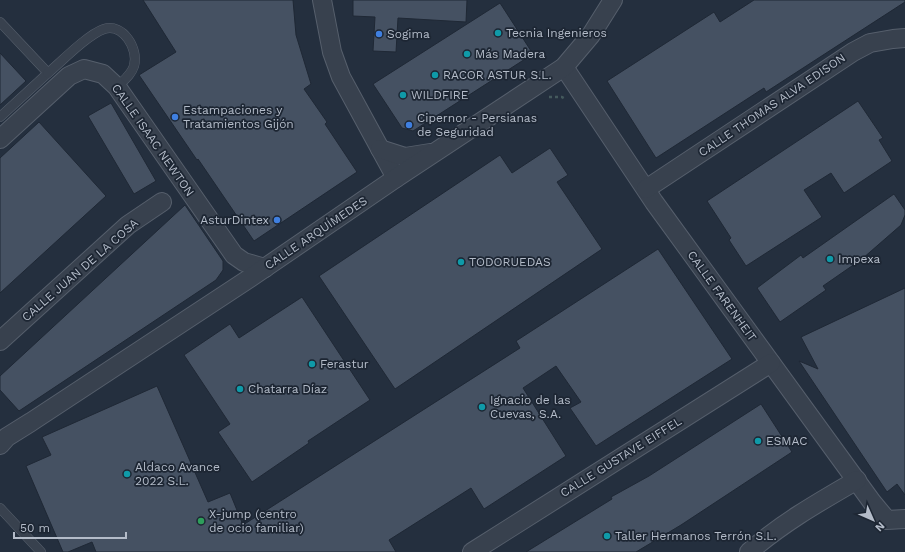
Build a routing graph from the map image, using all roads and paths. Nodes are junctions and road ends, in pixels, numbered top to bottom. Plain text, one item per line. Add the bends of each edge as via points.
1 (322, 0) edge
2 (612, 0) edge
3 (0, 22) edge
4 (905, 38) edge
5 (564, 67) junction
6 (48, 73) junction
7 (117, 87) junction
8 (546, 96) dead end
9 (568, 100) dead end
10 (0, 117) edge
11 (0, 139) edge
12 (380, 150) junction
13 (435, 153) junction
14 (396, 178) junction
15 (646, 189) junction
16 (369, 197) junction
17 (162, 202) dead end
18 (234, 255) junction
19 (265, 268) junction
20 (231, 290) junction
21 (1, 338) edge
22 (771, 363) junction
23 (2, 436) edge
24 (857, 480) junction
25 (1, 507) edge
26 (905, 519) edge
27 (41, 552) edge
28 (472, 552) edge
29 (749, 552) edge

1 - 12 street via 332,52 341,78
2 - 5 street, CALLE ARQUÍMEDES via 591,35
3 - 6 lane
4 - 15 street, CALLE THOMAS ALVA EDISON via 870,43 853,52
5 - 13 street, CALLE ARQUÍMEDES
5 - 15 street, CALLE FARENHEIT
6 - 7 lane via 89,38 105,29 115,30 132,44 135,54 131,74
6 - 10 lane
7 - 11 street, CALLE ISAAC NEWTON via 103,74 84,69 69,76
7 - 18 street, CALLE ISAAC NEWTON
8 - 9 path
12 - 13 street via 405,157
12 - 14 street
12 - 16 street via 379,170
13 - 14 street, CALLE ARQUÍMEDES
14 - 16 street, CALLE ARQUÍMEDES
15 - 22 street, CALLE FARENHEIT
16 - 19 street, CALLE ARQUÍMEDES
17 - 21 street, CALLE JUAN DE LA COSA via 128,225
18 - 19 street, CALLE ISAAC NEWTON via 244,262
18 - 20 street via 235,277
19 - 20 street, CALLE ARQUÍMEDES
20 - 23 street, CALLE ARQUÍMEDES via 31,422
22 - 24 street, CALLE FARENHEIT
22 - 28 street, CALLE GUSTAVE EIFFEL
24 - 26 street, CALLE FARENHEIT via 887,520
24 - 29 street via 813,505
25 - 27 lane

